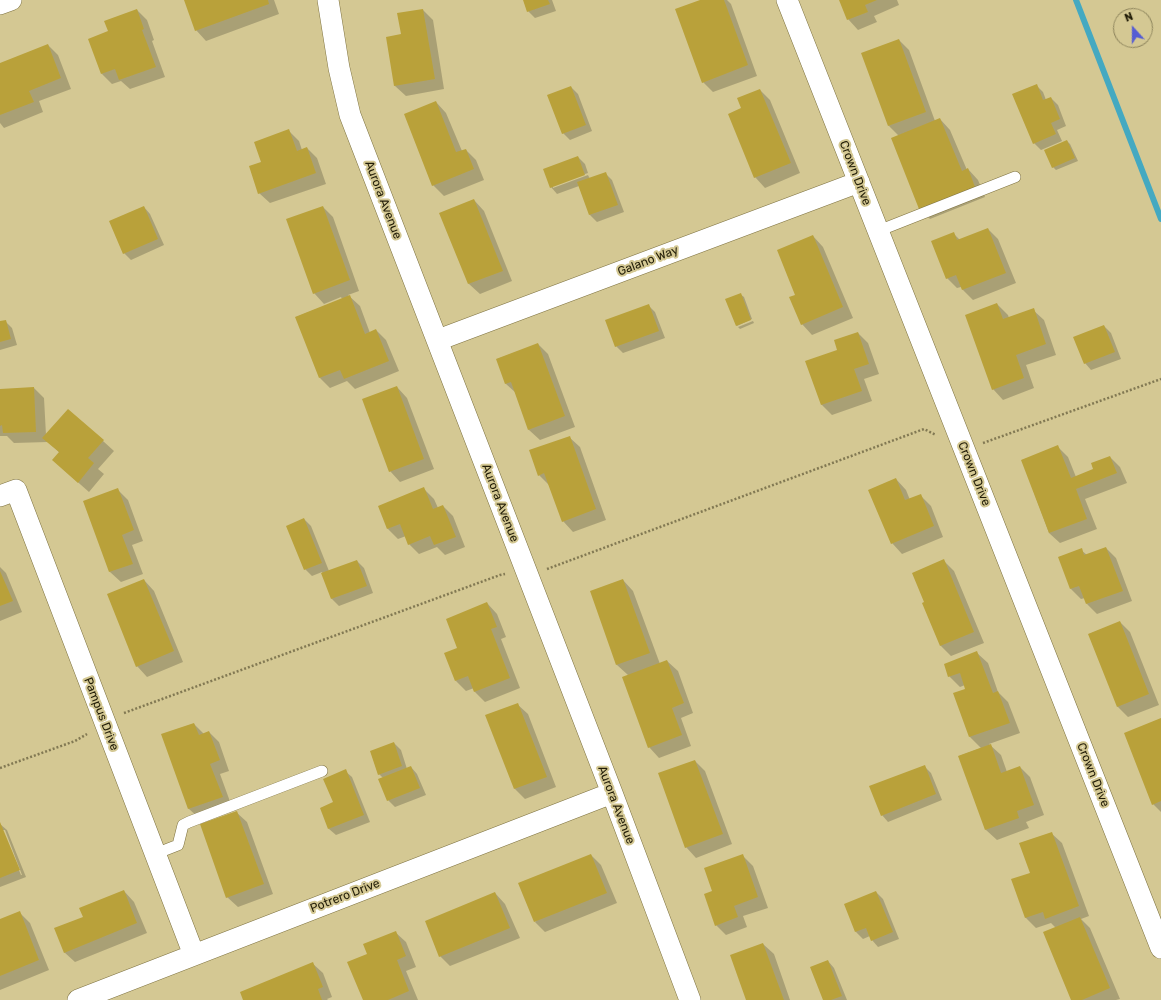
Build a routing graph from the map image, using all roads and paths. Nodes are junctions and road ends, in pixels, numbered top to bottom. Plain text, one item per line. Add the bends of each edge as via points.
1 (11, 0) edge
2 (328, 0) edge
3 (788, 0) edge
4 (0, 4) edge
5 (1016, 177) dead end
6 (859, 182) junction
7 (878, 230) junction
8 (438, 340) junction
9 (1161, 379) edge
10 (964, 450) junction
11 (0, 496) edge
12 (526, 572) junction
13 (105, 724) junction
14 (0, 768) edge
15 (322, 771) dead end
16 (612, 794) junction
17 (155, 854) junction
18 (1161, 948) edge
19 (194, 955) junction
20 (78, 1000) edge
21 (690, 1000) edge

1 - 4 street
2 - 8 street, Aurora Avenue via 350,115
3 - 6 street, Crown Drive
5 - 7 lane
6 - 7 street, Crown Drive
6 - 8 street, Galano Way
7 - 10 street, Crown Drive
8 - 12 street, Aurora Avenue
9 - 10 path
10 - 12 path via 924,429 551,568
10 - 18 street, Crown Drive
11 - 13 street, Pampus Drive via 16,490
12 - 13 path via 500,575 126,712
12 - 16 street, Aurora Avenue
13 - 14 path via 75,741
13 - 17 street, Pampus Drive
15 - 17 lane via 189,822 183,825 178,845
16 - 19 street, Potrero Drive
16 - 21 street, Aurora Avenue
17 - 19 street, Pampus Drive
19 - 20 street, Potrero Drive

